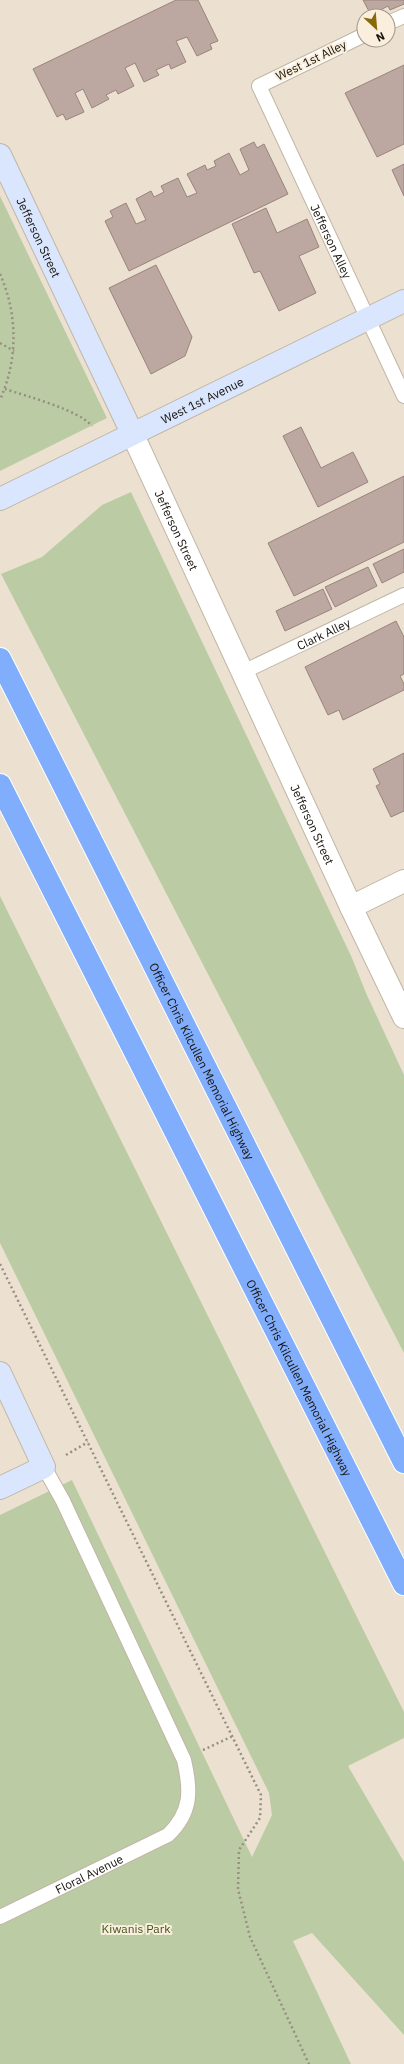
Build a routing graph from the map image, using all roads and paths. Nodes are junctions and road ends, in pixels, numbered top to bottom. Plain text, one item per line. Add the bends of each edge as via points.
1 (356, 39) edge
2 (259, 86) joint
3 (0, 155) edge
4 (0, 274) edge
5 (404, 301) edge
6 (367, 320) junction
7 (0, 343) edge
8 (14, 351) junction
9 (5, 389) junction
10 (404, 396) edge
11 (0, 400) edge
12 (132, 433) junction
13 (105, 446) junction
14 (0, 499) edge
15 (404, 595) edge
16 (0, 659) edge
17 (243, 672) junction
18 (3, 792) edge
19 (404, 880) edge
20 (351, 907) junction
21 (404, 1017) edge
22 (0, 1264) edge
23 (0, 1373) edge
24 (404, 1462) edge
25 (44, 1467) junction
26 (0, 1488) edge
27 (404, 1584) edge
28 (233, 1736) junction
29 (184, 1760) junction
30 (0, 1917) edge
31 (309, 2064) edge

1 - 2 lane, West 1st Alley
2 - 6 lane, Jefferson Alley
3 - 12 street, Jefferson Street
4 - 8 path via 11,302
5 - 6 street, West 1st Avenue
6 - 10 lane, Jefferson Alley
6 - 12 street, West 1st Avenue
7 - 8 path
8 - 9 path
9 - 11 path
9 - 13 path via 88,420
12 - 13 street, West 1st Avenue
12 - 17 street, Jefferson Street
13 - 14 street, West 1st Avenue
15 - 17 lane, Clark Alley
16 - 24 highway, Officer Chris Kilcullen Memorial Highway
17 - 20 street, Jefferson Street
18 - 27 highway, Officer Chris Kilcullen Memorial Highway
19 - 20 street
20 - 21 street, Jefferson Street
22 - 28 path
23 - 25 street
25 - 26 street
25 - 29 lane via 63,1501
28 - 29 path
28 - 31 path via 261,1795 260,1818 239,1850 238,1889 250,1937
29 - 30 lane, Floral Avenue via 189,1780 189,1794 186,1809 177,1827 157,1841

